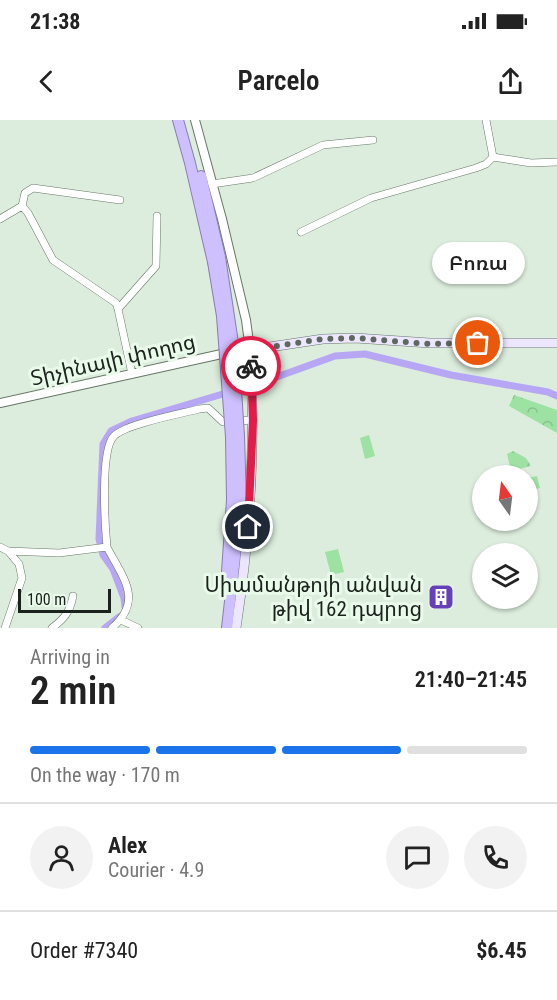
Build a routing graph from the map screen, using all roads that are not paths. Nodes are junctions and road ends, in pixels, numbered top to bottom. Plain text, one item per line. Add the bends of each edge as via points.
1 (178, 120) edge
2 (185, 120) edge
3 (195, 120) edge
4 (486, 120) edge
5 (373, 140) dead end
6 (494, 158) junction
7 (557, 162) edge
8 (212, 184) junction
9 (120, 200) dead end
10 (22, 206) junction
11 (157, 216) dead end
12 (0, 219) edge
13 (300, 232) dead end
14 (217, 260) junction
15 (118, 309) junction
16 (557, 343) edge
17 (250, 350) junction
18 (132, 374) junction
19 (0, 403) edge
20 (253, 420) junction
21 (235, 436) junction
22 (0, 547) edge
23 (103, 548) junction
24 (8, 551) junction
25 (72, 596) dead end
26 (121, 620) junction
27 (5, 628) edge
28 (52, 628) edge
29 (112, 628) edge
30 (138, 628) edge
31 (220, 628) edge
32 (227, 628) edge
33 (236, 628) edge

1 - 14 highway
2 - 14 highway via 205,191
3 - 8 street
4 - 6 street
5 - 8 street via 323,145 253,178
6 - 7 street
6 - 13 street via 476,168 371,198
8 - 17 street
9 - 10 street via 33,188 25,194
10 - 12 street
10 - 15 street via 53,260 116,303
11 - 15 street via 156,266
14 - 21 highway, bridge via 233,343
15 - 18 street
16 - 17 main road, Տիչինայի փողոց via 430,344 355,338
17 - 18 street, Տիչինայի փողոց
17 - 20 main road
18 - 19 street, Տիչինայի փողոց
20 - 23 street via 223,422 208,408 115,435 106,456
20 - 33 main road via 250,504
21 - 31 highway
21 - 32 highway via 242,503
22 - 24 street
23 - 24 street via 59,554
23 - 26 street via 129,594 128,611
24 - 27 street via 19,564 22,578
25 - 28 street via 70,609
26 - 29 street
26 - 30 street

